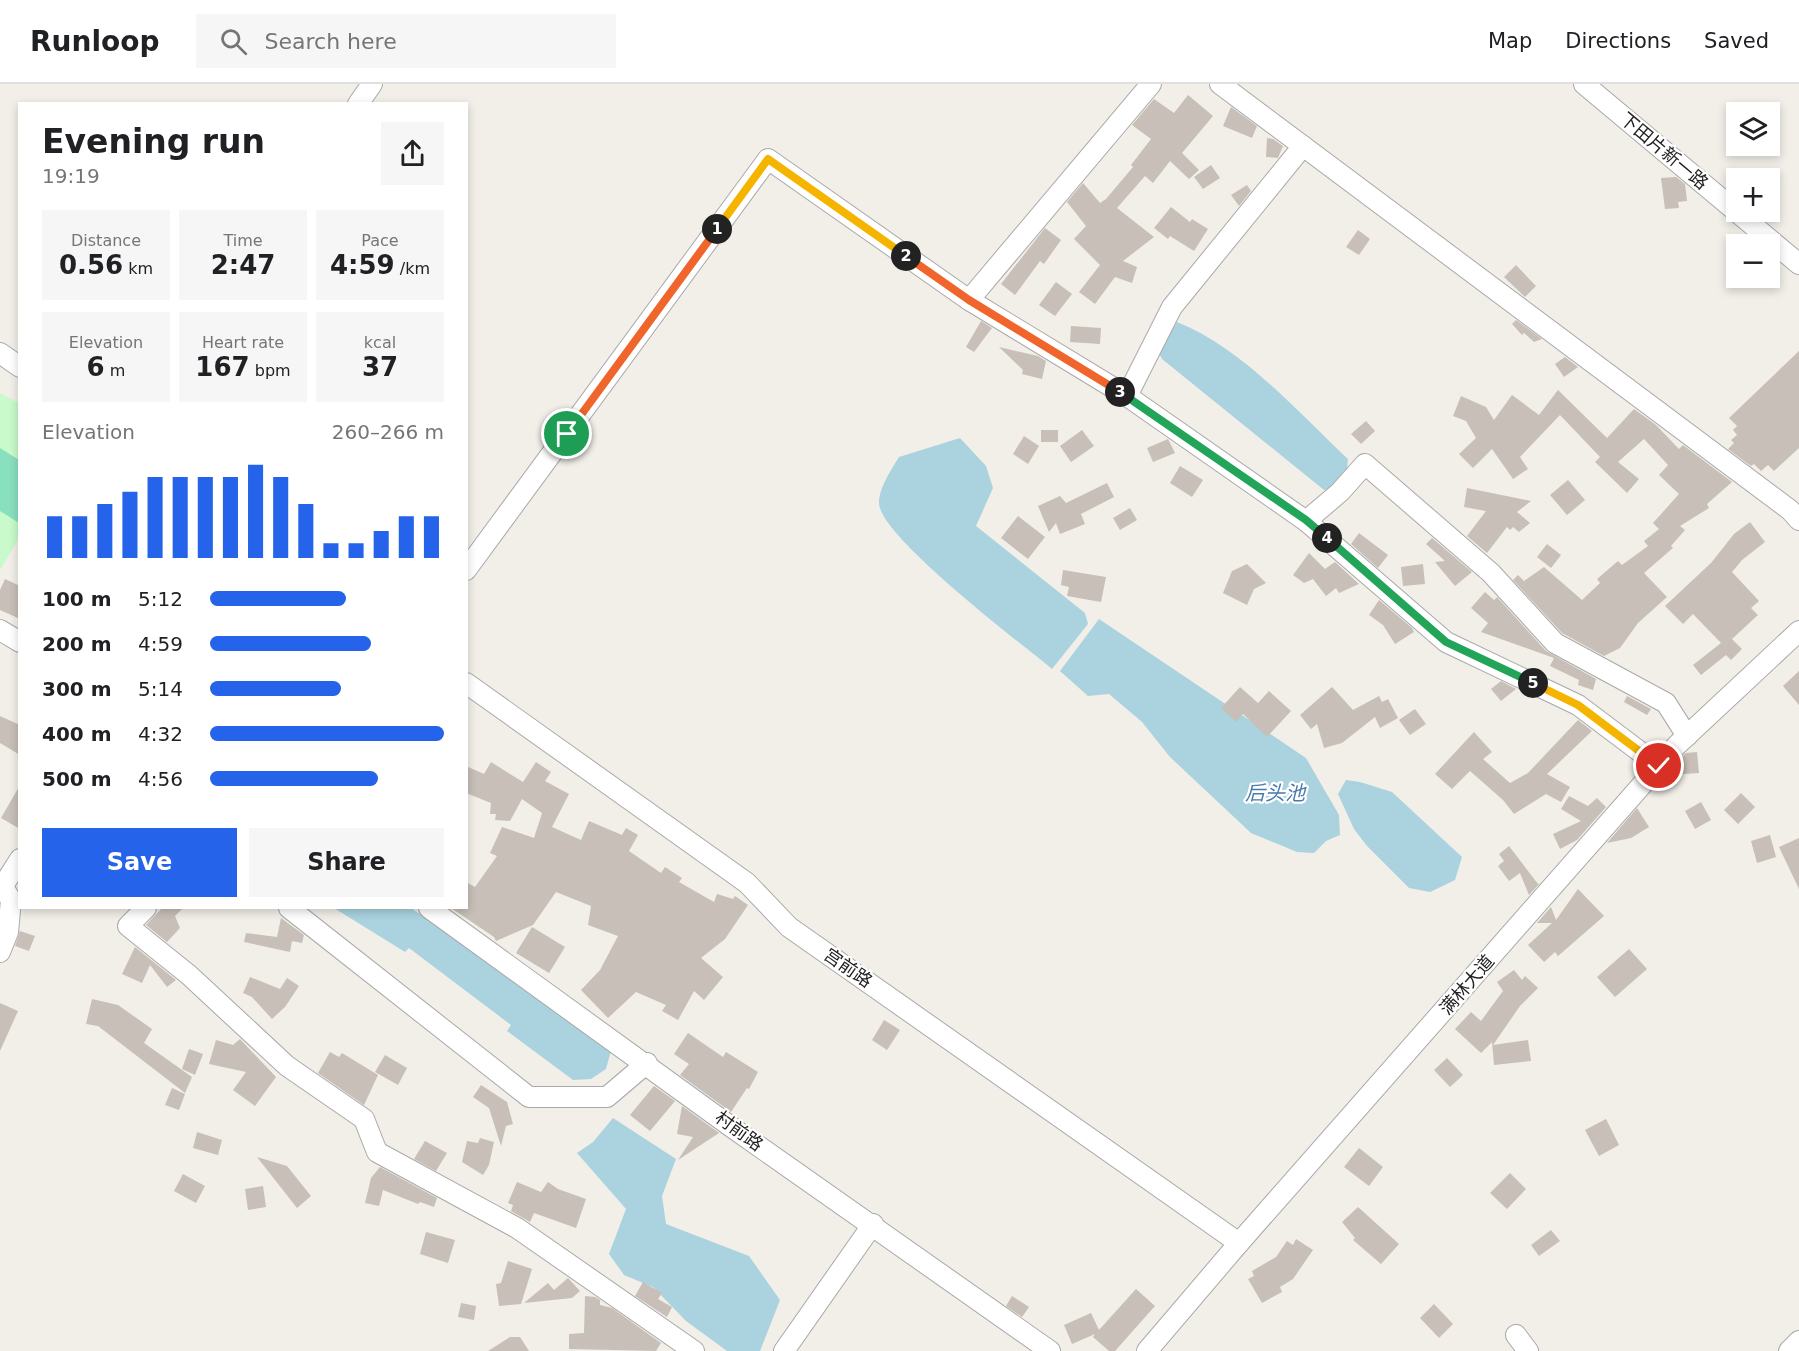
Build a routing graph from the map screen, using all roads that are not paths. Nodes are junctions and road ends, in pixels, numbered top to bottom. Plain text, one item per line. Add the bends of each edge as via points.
1 (372, 84) edge
2 (1151, 84) edge
3 (1220, 84) edge
4 (1584, 84) edge
5 (359, 102) edge
6 (1303, 146) junction
7 (1799, 264) edge
8 (969, 300) junction
9 (0, 353) edge
10 (18, 365) edge
11 (1127, 396) junction
12 (1306, 520) junction
13 (1799, 520) edge
14 (468, 567) edge
15 (0, 630) edge
16 (1799, 631) edge
17 (18, 641) edge
18 (468, 683) edge
19 (1688, 736) junction
20 (1659, 766) junction
21 (18, 862) edge
22 (1, 884) edge
23 (145, 909) edge
24 (290, 909) edge
25 (430, 909) edge
26 (0, 952) edge
27 (647, 1063) junction
28 (873, 1224) junction
29 (1239, 1243) junction
30 (1516, 1335) dead end
31 (1799, 1341) edge
32 (694, 1351) edge
33 (784, 1351) edge
34 (1050, 1351) edge
35 (1147, 1351) edge
36 (1528, 1351) edge
37 (1789, 1351) edge

1 - 5 street
2 - 8 street
3 - 6 street
4 - 7 street, 下田片新一路
6 - 11 street via 1172,307
6 - 13 street
8 - 11 street
8 - 14 street via 768,159
9 - 10 street
11 - 12 street
12 - 19 street via 1340,492 1365,464 1491,573 1556,643 1666,703
12 - 20 street via 1446,642 1578,705
15 - 17 street
16 - 19 street, 满林大道
18 - 29 street, 宫前路 via 747,883 789,927
19 - 20 street, 满林大道
20 - 29 street, 满林大道
21 - 22 street
22 - 26 street via 11,900 8,932
23 - 32 street via 128,926 189,975 287,1066 364,1119 377,1152 517,1228
24 - 27 street via 529,1097 607,1097
25 - 27 street, 村前路
27 - 28 street, 村前路 via 730,1126
28 - 33 street
28 - 34 street, 村前路
29 - 35 street, 满林大道
30 - 36 street
31 - 37 street

